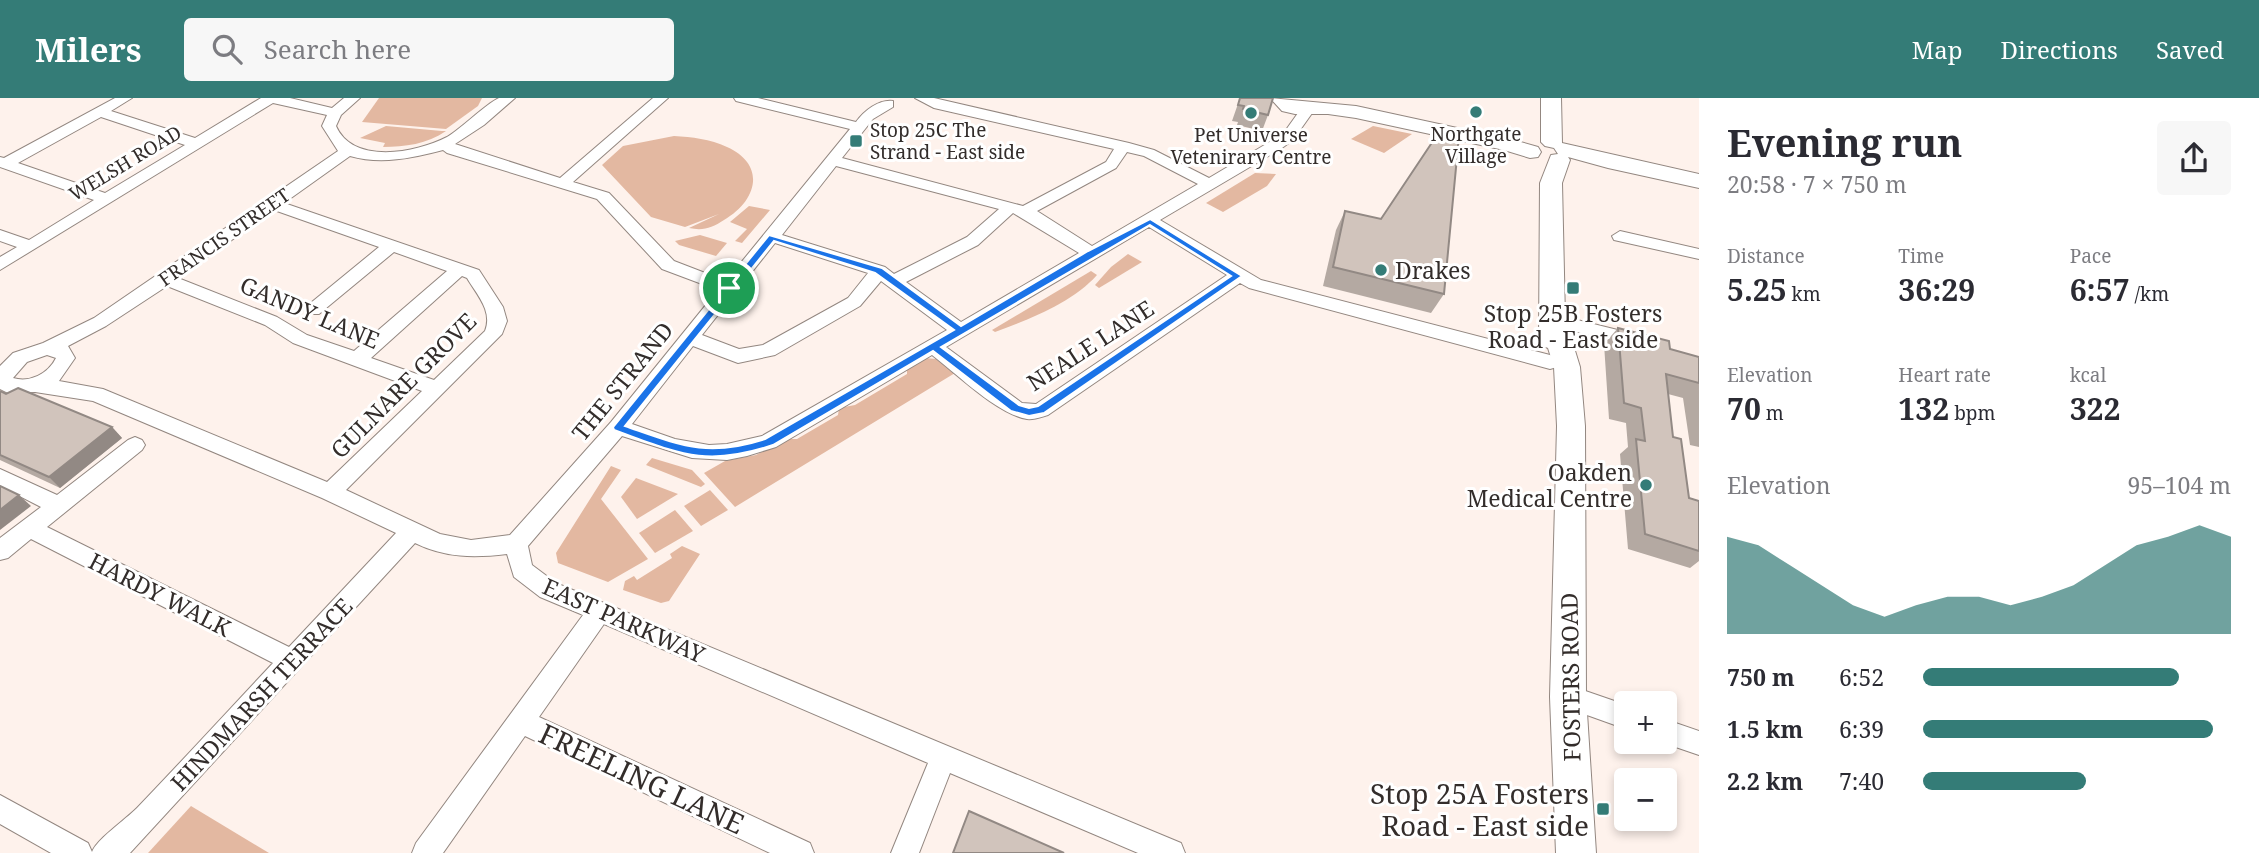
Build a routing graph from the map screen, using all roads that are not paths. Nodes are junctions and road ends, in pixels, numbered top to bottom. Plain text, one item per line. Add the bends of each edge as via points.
1 (125, 98) edge
2 (272, 98) edge
3 (353, 98) edge
4 (509, 98) edge
5 (661, 98) edge
6 (741, 98) edge
7 (922, 98) edge
8 (1539, 98) edge
9 (1551, 98) edge
10 (1279, 99) edge
11 (907, 100) edge
12 (1313, 104) edge
13 (939, 105) junction
14 (868, 110) edge
15 (99, 112) junction
16 (335, 113) junction
17 (198, 144) junction
18 (445, 144) junction
19 (1124, 146) junction
20 (348, 150) junction
21 (1267, 150) junction
22 (1546, 150) junction
23 (833, 160) junction
24 (2, 163) edge
25 (1699, 181) edge
26 (563, 183) junction
27 (1209, 184) junction
28 (106, 199) junction
29 (271, 204) junction
30 (1018, 209) junction
31 (1150, 221) junction
32 (0, 235) edge
33 (1620, 236) dead end
34 (772, 237) junction
35 (30, 246) junction
36 (391, 246) junction
37 (1091, 253) junction
38 (1699, 254) edge
39 (0, 265) edge
40 (459, 270) junction
41 (886, 276) junction
42 (1238, 276) junction
43 (165, 279) junction
44 (729, 288) junction
45 (313, 310) dead end
46 (1553, 320) junction
47 (100, 322) junction
48 (961, 331) junction
49 (690, 338) junction
50 (934, 346) junction
51 (1660, 347) edge
52 (0, 348) edge
53 (42, 350) junction
54 (356, 359) junction
55 (1550, 362) junction
56 (64, 363) junction
57 (9, 380) edge
58 (438, 389) junction
59 (96, 394) junction
60 (618, 427) junction
61 (135, 445) dead end
62 (0, 477) edge
63 (330, 492) junction
64 (58, 505) junction
65 (29, 528) junction
66 (412, 531) junction
67 (1568, 542) junction
68 (516, 544) junction
69 (0, 551) edge
70 (599, 612) junction
71 (291, 660) junction
72 (1568, 697) junction
73 (1614, 713) edge
74 (521, 721) junction
75 (1677, 735) edge
76 (1699, 743) edge
77 (943, 757) junction
78 (3, 816) edge
79 (435, 850) edge
80 (78, 853) edge
81 (105, 853) edge
82 (800, 853) edge
83 (905, 853) edge
84 (1171, 853) edge
85 (1576, 853) edge

1 - 15 street
2 - 16 street
2 - 17 street, WELSH ROAD
3 - 16 street
4 - 18 street
5 - 26 street
6 - 14 street
7 - 13 street
8 - 22 main road, FOSTERS ROAD
9 - 22 main road, FOSTERS ROAD
10 - 12 main road via 1291,107
10 - 21 street via 1287,114 1286,128
11 - 13 street
11 - 14 street, THE STRAND
12 - 21 street via 1288,137
12 - 22 main road via 1346,103
13 - 19 street
14 - 23 street, THE STRAND
15 - 17 street
15 - 24 street
16 - 20 street via 329,126
17 - 28 street, WELSH ROAD
18 - 20 street via 384,155
18 - 26 street via 452,150
19 - 27 street via 1161,158
19 - 30 street via 1111,165
20 - 29 street, FRANCIS STREET
21 - 27 street
22 - 25 main road
22 - 46 main road, FOSTERS ROAD via 1551,183
23 - 30 street
23 - 34 street, THE STRAND
24 - 28 street
26 - 44 street via 603,196 668,265
27 - 31 street
28 - 35 street, WELSH ROAD
29 - 36 street, GULNARE GROVE
29 - 43 street, FRANCIS STREET
30 - 37 street
30 - 41 street via 982,235
31 - 37 street
31 - 42 street
32 - 35 street
33 - 38 street
34 - 41 street
34 - 44 street, THE STRAND
35 - 39 street, WELSH ROAD
36 - 40 street, GULNARE GROVE
36 - 45 street
37 - 48 street
40 - 54 street
40 - 58 street, GULNARE GROVE via 473,274 498,321 494,334
41 - 48 street
41 - 49 street via 854,302 768,350 738,356
42 - 50 street, NEALE LANE via 1041,410 1015,408
42 - 55 street via 1270,289
43 - 47 street, FRANCIS STREET
43 - 54 street, GANDY LANE
44 - 49 street, THE STRAND
46 - 51 street
46 - 55 main road, FOSTERS ROAD
46 - 67 main road, FOSTERS ROAD via 1567,367 1571,426
47 - 53 street, FRANCIS STREET
47 - 56 street, FRANCIS STREET
48 - 50 street
49 - 60 street, THE STRAND
50 - 60 street via 769,442 743,451 687,452
52 - 53 street
53 - 56 street via 61,351
53 - 57 street, FRANCIS STREET via 19,358
54 - 58 street, GANDY LANE
55 - 67 main road, FOSTERS ROAD
56 - 57 street, FRANCIS STREET via 52,377
56 - 59 street
57 - 59 street
58 - 63 street, GULNARE GROVE
59 - 63 street
60 - 68 street, THE STRAND
61 - 64 street
62 - 64 street
63 - 66 street
64 - 65 street
65 - 69 street
65 - 71 street, HARDY WALK
66 - 68 street via 437,543 471,549
66 - 71 street, HINDMARSH TERRACE
67 - 72 main road, FOSTERS ROAD
68 - 70 street, EAST PARKWAY via 522,570 548,590
70 - 74 street
70 - 77 street, EAST PARKWAY
71 - 81 street, HINDMARSH TERRACE via 145,819
72 - 73 street
72 - 85 main road, FOSTERS ROAD
74 - 79 street
74 - 82 street, FREELING LANE
75 - 76 street
77 - 83 street
77 - 84 street, EAST PARKWAY
78 - 80 street

